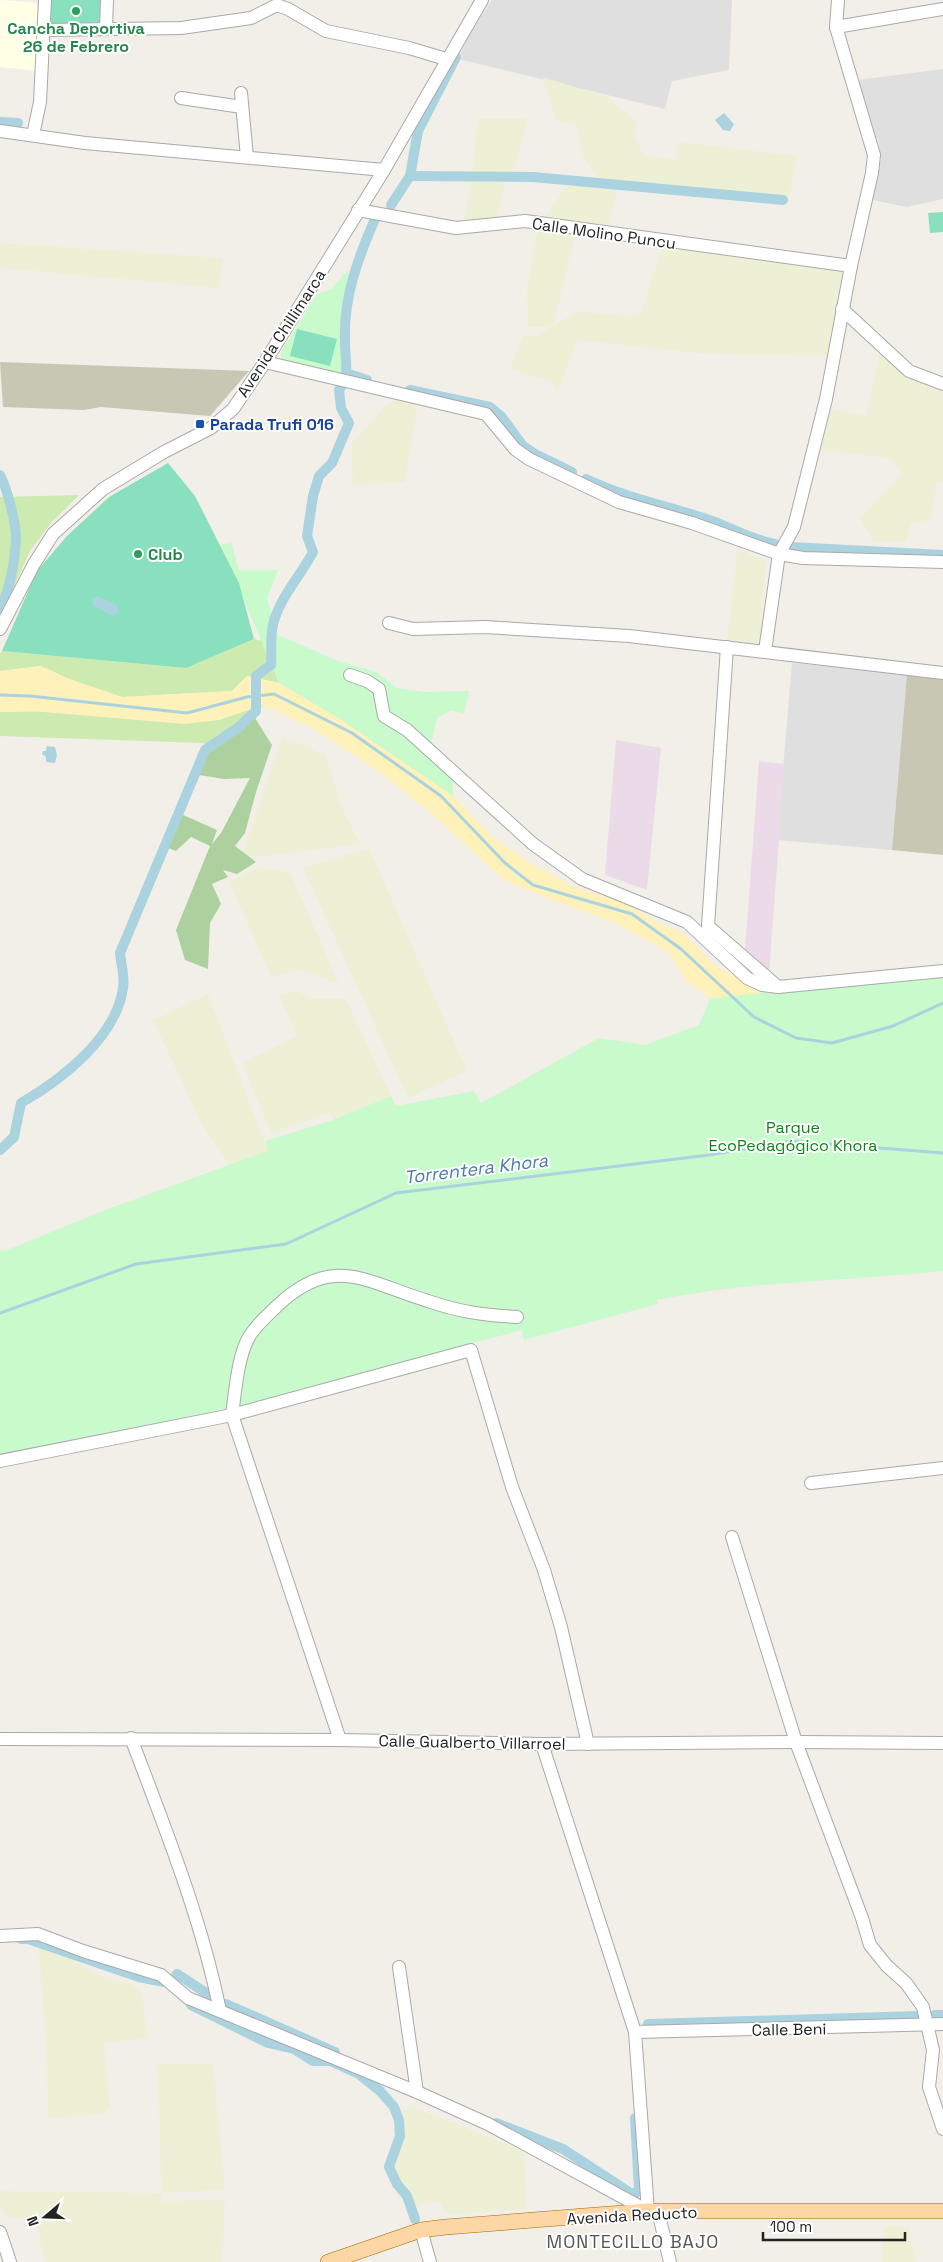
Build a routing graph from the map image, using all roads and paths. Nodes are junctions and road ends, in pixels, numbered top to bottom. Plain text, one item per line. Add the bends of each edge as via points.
1 (45, 0) edge
2 (107, 0) edge
3 (482, 0) edge
4 (838, 0) edge
5 (943, 9) edge
6 (106, 28) junction
7 (836, 28) junction
8 (45, 30) junction
9 (446, 59) junction
10 (240, 93) dead end
11 (182, 98) dead end
12 (242, 106) junction
13 (0, 131) edge
14 (33, 135) junction
15 (247, 157) junction
16 (384, 170) junction
17 (358, 210) junction
18 (851, 266) junction
19 (842, 309) junction
20 (266, 362) junction
21 (943, 384) edge
22 (778, 554) junction
23 (943, 562) edge
24 (389, 623) dead end
25 (0, 629) edge
26 (727, 647) junction
27 (765, 651) junction
28 (943, 673) edge
29 (350, 675) dead end
30 (943, 971) edge
31 (778, 987) junction
32 (517, 1317) dead end
33 (232, 1415) junction
34 (0, 1461) edge
35 (943, 1468) edge
36 (811, 1483) dead end
37 (732, 1537) dead end
38 (131, 1738) junction
39 (0, 1739) edge
40 (340, 1740) junction
41 (796, 1742) junction
42 (943, 1743) edge
43 (542, 1744) junction
44 (588, 1744) junction
45 (0, 1936) edge
46 (399, 1967) dead end
47 (220, 2011) junction
48 (943, 2024) edge
49 (929, 2025) junction
50 (635, 2032) junction
51 (417, 2092) junction
52 (943, 2129) edge
53 (653, 2211) junction
54 (943, 2211) edge
55 (421, 2230) junction
56 (0, 2232) edge
57 (10, 2262) edge
58 (328, 2262) edge
59 (430, 2262) edge
60 (670, 2262) edge

1 - 8 street
2 - 6 street
3 - 9 street, Avenida Chillimarca
4 - 7 street
5 - 7 street
6 - 8 street
6 - 9 street via 181,28 250,18 277,5 326,31
7 - 18 street via 874,155
8 - 14 street via 40,102
9 - 16 street, Avenida Chillimarca
10 - 12 street
11 - 12 street
12 - 15 street
13 - 14 street
14 - 15 street
15 - 16 street
16 - 17 street, Avenida Chillimarca
17 - 18 street, Calle Molino Puncu via 456,228 525,221
17 - 20 street, Avenida Chillimarca
18 - 19 street
19 - 21 street via 909,371
19 - 22 street via 826,399 794,527
20 - 22 street via 486,414 515,449 619,502 692,523
20 - 25 street, Avenida Chillimarca via 233,409 211,428 103,489 54,534 34,564
22 - 23 street via 804,558
22 - 27 street
24 - 26 street via 414,629 485,627 629,636
26 - 27 street
26 - 31 street via 708,926
27 - 28 street
29 - 31 street via 379,689 384,716 407,730 532,844 582,878 686,922 746,978
30 - 31 street
32 - 33 street via 474,1314 354,1276 324,1277 295,1290 248,1337 237,1376
33 - 34 street
33 - 40 street
33 - 44 street via 471,1350 512,1487 544,1570 561,1627
35 - 36 street
37 - 41 street
38 - 39 street, Calle Gualberto Villarroel
38 - 40 street, Calle Gualberto Villarroel
38 - 47 street via 184,1880 212,1967
40 - 43 street, Calle Gualberto Villarroel
41 - 42 street, Calle Gualberto Villarroel
41 - 44 street, Calle Gualberto Villarroel
41 - 49 street via 870,1945 906,1983 923,2007
43 - 44 street, Calle Gualberto Villarroel
43 - 50 street
45 - 47 street via 38,1934 161,1975 188,1998
46 - 51 street
47 - 51 street
48 - 49 street, Calle Beni
49 - 50 street, Calle Beni
49 - 52 street via 933,2050 929,2087
50 - 53 street
51 - 53 street via 488,2124
53 - 54 main road, Avenida Reducto
53 - 55 main road, Avenida Reducto
53 - 60 street
55 - 58 main road, Avenida Reducto
55 - 59 street
56 - 57 street

